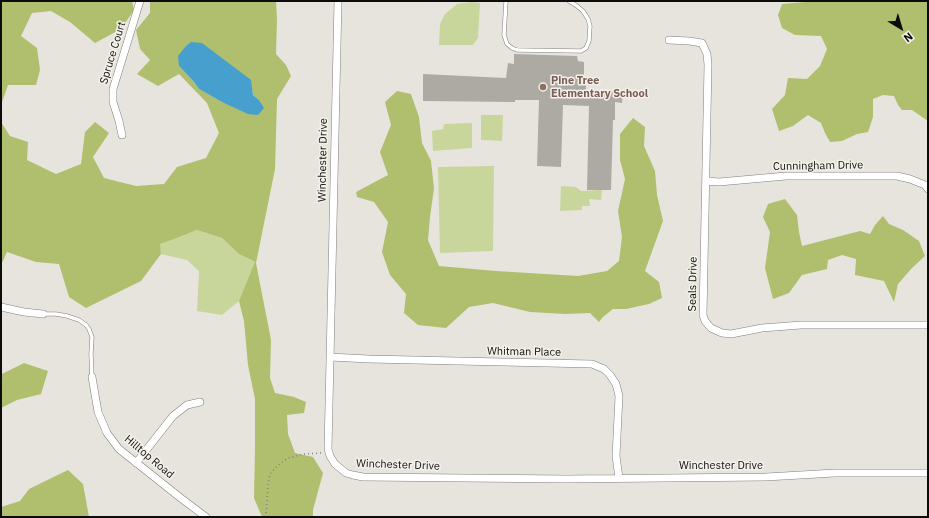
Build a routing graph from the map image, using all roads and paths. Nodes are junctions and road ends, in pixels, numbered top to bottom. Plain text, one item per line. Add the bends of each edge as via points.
1 (140, 1) edge
2 (338, 1) edge
3 (506, 1) edge
4 (569, 1) edge
5 (670, 40) dead end
6 (122, 134) dead end
7 (706, 181) junction
8 (928, 189) edge
9 (1, 307) edge
10 (43, 314) joint
11 (928, 325) edge
12 (330, 356) junction
13 (92, 377) joint
14 (200, 402) dead end
15 (329, 453) junction
16 (136, 463) junction
17 (928, 473) edge
18 (619, 478) junction
19 (206, 517) edge
20 (266, 517) edge

1 - 6 street, Spruce Court via 113,89 113,102
2 - 12 street, Winchester Drive
3 - 4 lane via 504,35 507,44 512,48 581,51 586,48 589,41 590,26 583,11
5 - 7 street, Seals Drive via 702,43 707,54
7 - 8 street, Cunningham Drive via 786,176 897,176 910,178
7 - 11 street, Seals Drive via 703,315 711,328 730,334 801,325
9 - 10 street
10 - 13 lane via 67,316 86,325 92,337
12 - 15 street, Winchester Drive
12 - 18 street, Whitman Place via 592,364 604,370 616,384 616,456
13 - 16 street, Hilltop Road via 98,412 107,433 119,449
14 - 16 street via 187,405 174,416
15 - 18 street, Winchester Drive via 335,464 346,473 363,477
15 - 20 path via 288,458 277,466 270,474
16 - 19 street, Hilltop Road
17 - 18 street, Winchester Drive

